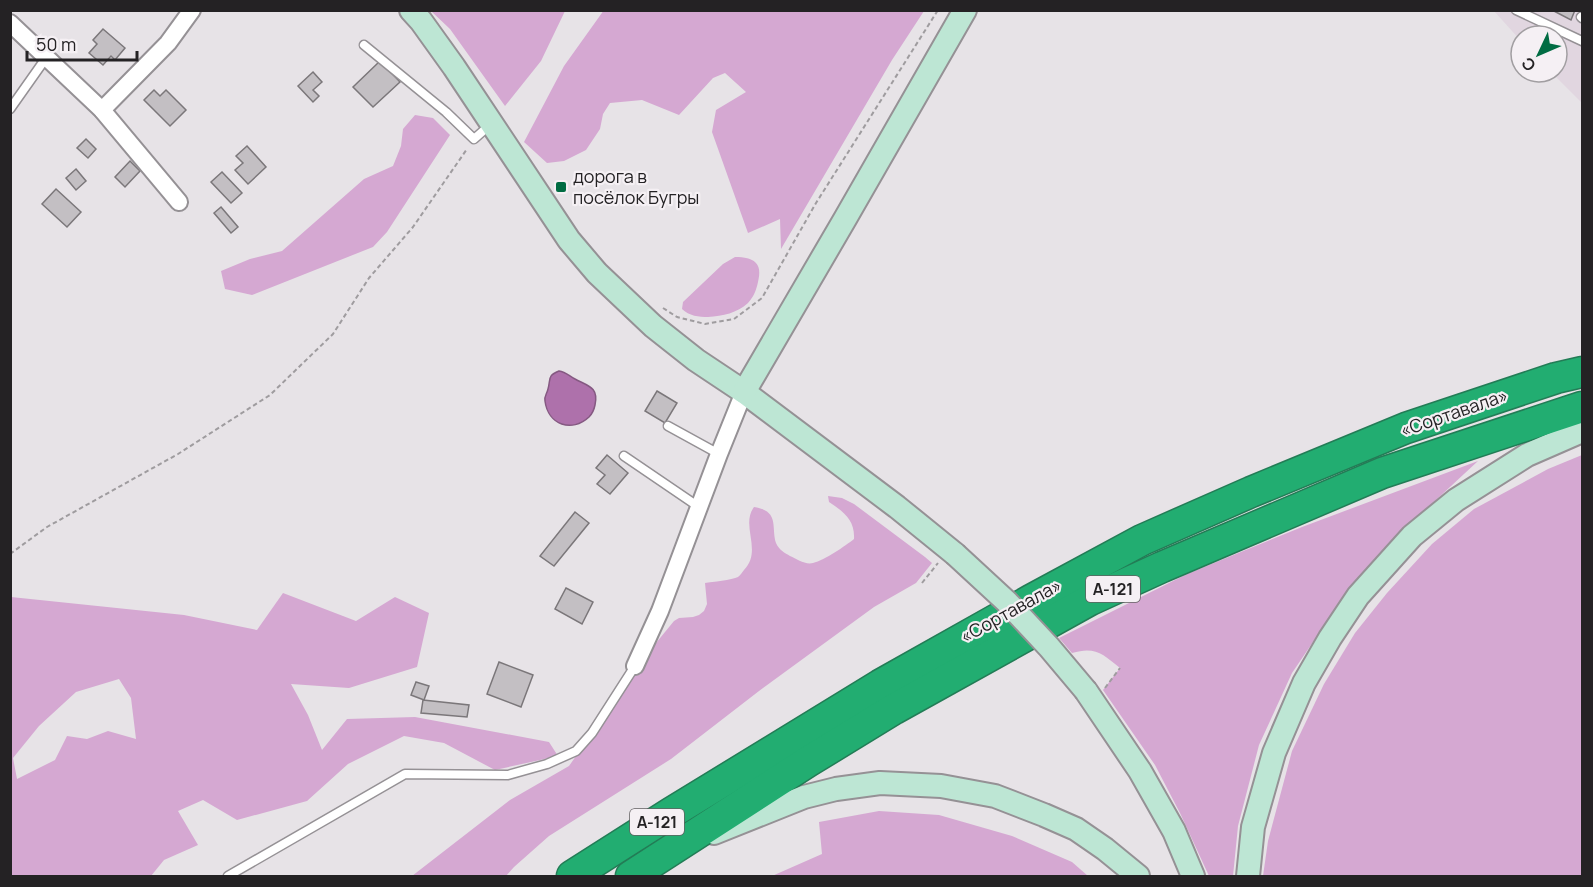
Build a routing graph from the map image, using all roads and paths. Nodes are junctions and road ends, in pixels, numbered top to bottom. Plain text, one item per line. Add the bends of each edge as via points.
1 (192, 10) edge
2 (411, 10) edge
3 (938, 10) edge
4 (965, 10) edge
5 (1516, 10) edge
6 (10, 23) edge
7 (1582, 41) edge
8 (364, 45) dead end
9 (46, 58) junction
10 (10, 109) edge
11 (102, 110) junction
12 (492, 123) junction
13 (474, 139) junction
14 (179, 202) dead end
15 (656, 304) dead end
16 (1582, 372) edge
17 (744, 392) junction
18 (1582, 407) edge
19 (668, 426) dead end
20 (1582, 431) edge
21 (718, 454) junction
22 (624, 456) dead end
23 (699, 507) junction
24 (952, 551) junction
25 (10, 554) edge
26 (922, 583) dead end
27 (635, 666) joint
28 (1120, 668) dead end
29 (1090, 696) junction
30 (679, 846) junction
31 (228, 876) edge
32 (572, 876) edge
33 (631, 876) edge
34 (1138, 876) edge
35 (1193, 876) edge
36 (1248, 876) edge

1 - 11 street via 168,43
2 - 12 main road
3 - 15 path via 816,203 762,298 734,319 705,324 677,317
4 - 17 main road
5 - 7 lane
6 - 9 street
8 - 13 lane
9 - 10 lane
9 - 11 street
11 - 14 street
12 - 13 lane
12 - 17 main road via 581,256 653,326
13 - 25 path via 413,228 369,278 333,334 270,395 178,454 47,527
16 - 32 highway, «Сортавала» / А-121 via 1406,428 1142,540 880,685
17 - 21 street
17 - 24 main road
18 - 30 highway, «Сортавала» / А-121 via 1382,473 1090,600 885,715
19 - 21 lane
20 - 36 main road via 1527,455 1456,500 1412,536 1358,596 1304,683 1274,753 1253,827
21 - 23 street
22 - 23 lane
23 - 27 street
24 - 26 path
24 - 29 main road, bridge via 1007,602
27 - 31 lane via 576,751 508,775 405,774
28 - 29 path
29 - 35 main road via 1140,771 1174,831
30 - 33 highway, «Сортавала» / А-121
30 - 34 main road via 804,797 836,789 880,783 941,786 995,796 1044,815 1076,830

